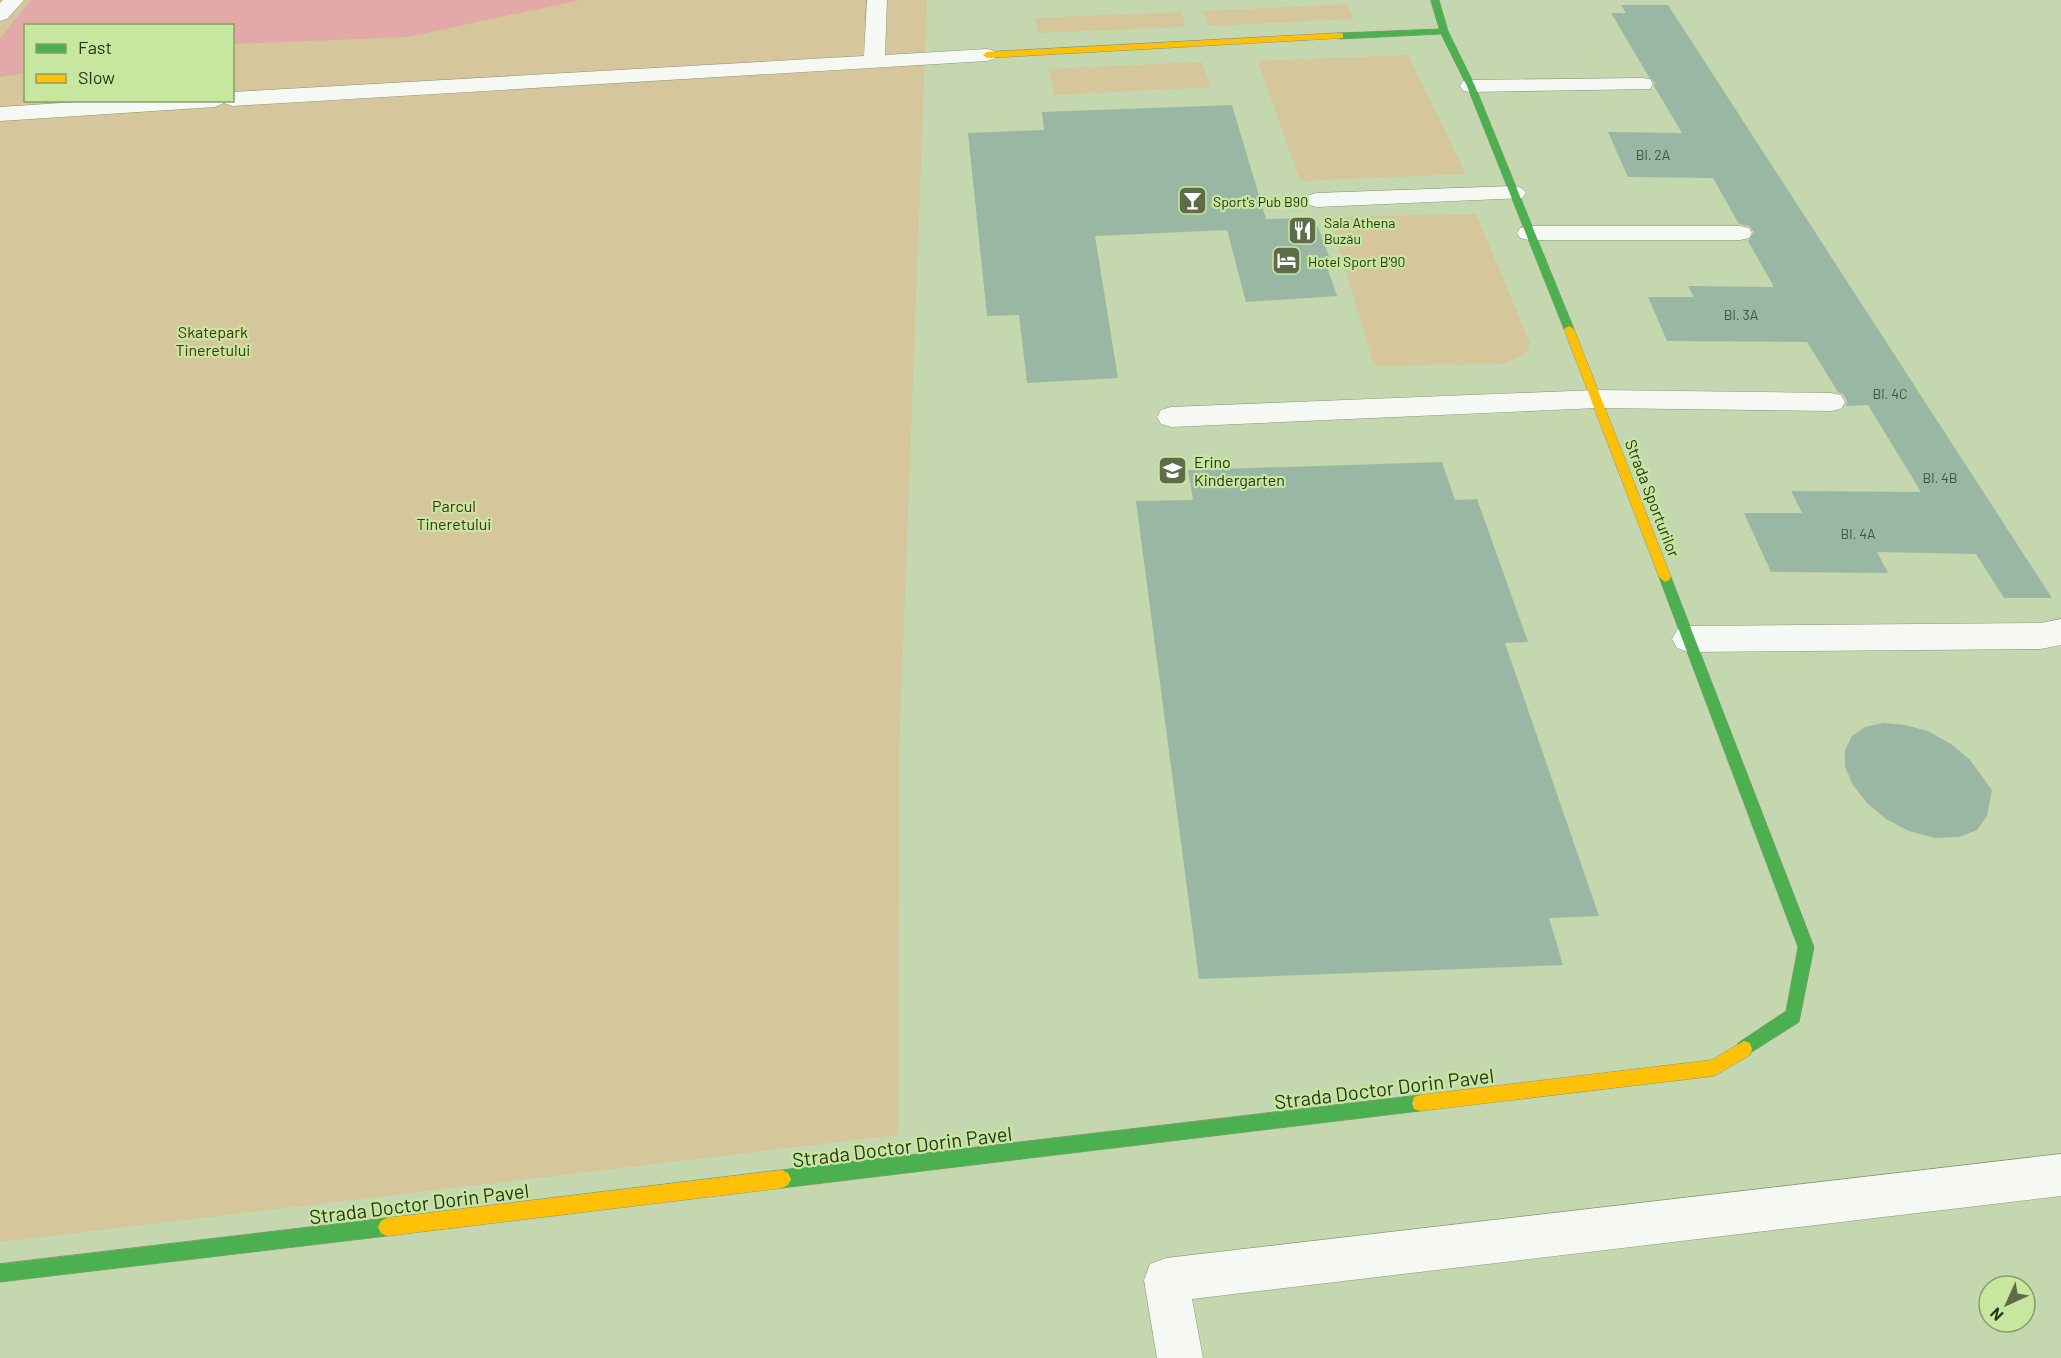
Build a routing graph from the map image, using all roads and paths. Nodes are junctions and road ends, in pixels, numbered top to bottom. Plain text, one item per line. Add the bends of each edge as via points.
1 (14, 0) edge
2 (877, 0) edge
3 (1435, 0) edge
4 (0, 15) edge
5 (1444, 31) junction
6 (987, 55) joint
7 (874, 61) junction
8 (1642, 84) dead end
9 (1471, 86) junction
10 (234, 99) edge
11 (184, 102) edge
12 (0, 114) edge
13 (1514, 193) junction
14 (1317, 200) dead end
15 (1740, 232) dead end
16 (1529, 233) junction
17 (1597, 399) junction
18 (1832, 402) dead end
19 (1171, 417) dead end
20 (2061, 632) edge
21 (1688, 639) junction
22 (1792, 1016) joint
23 (2061, 1175) edge
24 (0, 1273) edge
25 (1180, 1358) edge

1 - 4 street
2 - 7 street
3 - 5 street, Strada Sporturilor
5 - 6 street
5 - 9 street, Strada Sporturilor
6 - 7 street
7 - 10 street
8 - 9 street
9 - 13 street, Strada Sporturilor
11 - 12 street
13 - 14 street
13 - 16 street, Strada Sporturilor
15 - 16 street
16 - 17 street, Strada Sporturilor
17 - 18 street
17 - 19 street
17 - 21 street, Strada Sporturilor
20 - 21 street via 2041,636
21 - 22 street, Strada Sporturilor via 1806,947
22 - 24 street, Strada Doctor Dorin Pavel via 1714,1068
23 - 25 street via 1166,1280

